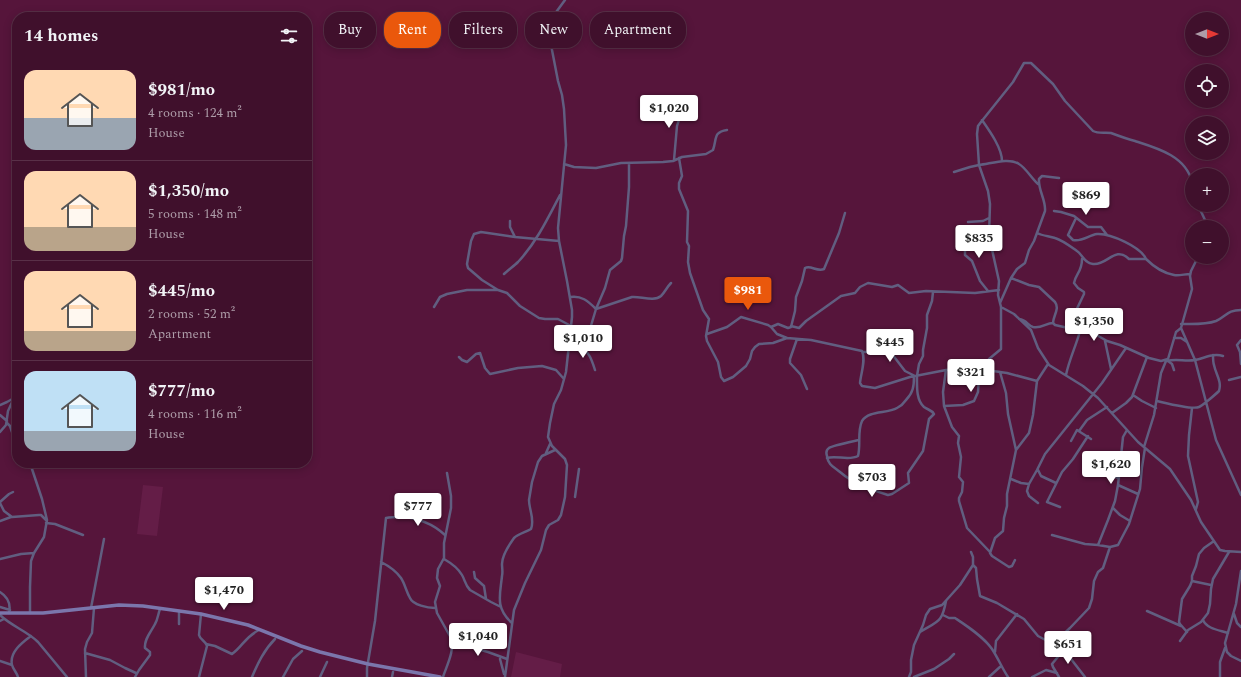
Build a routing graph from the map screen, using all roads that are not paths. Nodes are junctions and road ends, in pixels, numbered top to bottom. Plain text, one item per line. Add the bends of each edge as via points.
1 (565, 0) edge
2 (683, 98) dead end
3 (982, 120) junction
4 (727, 130) dead end
5 (679, 158) junction
6 (674, 160) junction
7 (1002, 161) junction
8 (629, 163) junction
9 (564, 164) junction
10 (979, 165) junction
11 (1185, 168) edge
12 (954, 172) dead end
13 (1059, 178) dead end
14 (1039, 185) junction
15 (561, 194) junction
16 (1054, 210) dead end
17 (845, 213) dead end
18 (989, 217) junction
19 (1076, 218) junction
20 (510, 222) dead end
21 (968, 222) dead end
22 (1037, 233) junction
23 (1108, 235) junction
24 (989, 236) junction
25 (515, 237) junction
26 (536, 238) junction
27 (559, 242) junction
28 (1082, 259) junction
29 (1146, 259) junction
30 (1194, 264) edge
31 (504, 274) dead end
32 (1190, 274) junction
33 (1011, 278) junction
34 (671, 283) dead end
35 (498, 290) junction
36 (999, 290) junction
37 (988, 291) junction
38 (933, 292) junction
39 (570, 297) junction
40 (1000, 303) junction
41 (434, 307) dead end
42 (1002, 307) junction
43 (596, 309) junction
44 (1241, 310) edge
45 (1019, 319) junction
46 (1053, 323) junction
47 (1181, 324) junction
48 (791, 326) junction
49 (771, 327) junction
50 (571, 328) junction
51 (1071, 328) junction
52 (1181, 328) junction
53 (1080, 331) junction
54 (707, 334) junction
55 (576, 335) dead end
56 (787, 338) junction
57 (1174, 338) junction
58 (797, 339) junction
59 (1105, 340) junction
60 (1241, 340) edge
61 (1188, 342) junction
62 (577, 344) junction
63 (568, 348) junction
64 (1126, 348) junction
65 (863, 352) junction
66 (1213, 355) junction
67 (1223, 356) dead end
68 (458, 357) dead end
69 (1147, 358) junction
70 (1195, 360) junction
71 (1166, 361) junction
72 (1048, 364) junction
73 (1241, 364) edge
74 (595, 370) dead end
75 (946, 370) junction
76 (984, 370) junction
77 (1111, 370) junction
78 (1174, 370) dead end
79 (1000, 372) junction
80 (1066, 375) junction
81 (916, 377) junction
82 (1241, 377) edge
83 (564, 379) junction
84 (1230, 380) dead end
85 (1037, 381) junction
86 (807, 390) dead end
87 (1092, 394) junction
88 (1133, 395) junction
89 (12, 399) edge
90 (1157, 401) junction
91 (1206, 401) junction
92 (12, 402) edge
93 (0, 405) edge
94 (944, 406) junction
95 (1107, 407) junction
96 (1156, 408) junction
97 (1192, 408) junction
98 (1112, 413) junction
99 (0, 416) edge
100 (7, 422) junction
101 (1127, 430) junction
102 (1079, 431) junction
103 (0, 432) edge
104 (12, 432) edge
105 (1088, 436) junction
106 (1091, 439) dead end
107 (859, 440) junction
108 (1072, 441) dead end
109 (550, 443) junction
110 (1145, 448) junction
111 (555, 450) junction
112 (1016, 450) junction
113 (546, 453) junction
114 (827, 458) junction
115 (1091, 462) dead end
116 (32, 468) edge
117 (580, 470) dead end
118 (1037, 470) junction
119 (447, 473) dead end
120 (1010, 478) junction
121 (1119, 478) junction
122 (1056, 483) junction
123 (1029, 484) junction
124 (1118, 485) junction
125 (13, 492) dead end
126 (1138, 494) junction
127 (1241, 495) edge
128 (575, 497) dead end
129 (0, 503) edge
130 (1038, 503) dead end
131 (1060, 507) dead end
132 (1112, 508) junction
133 (1196, 510) junction
134 (12, 517) junction
135 (0, 521) edge
136 (1130, 521) junction
137 (46, 522) junction
138 (83, 535) dead end
139 (445, 535) junction
140 (1052, 535) dead end
141 (104, 539) dead end
142 (1214, 541) junction
143 (1098, 545) junction
144 (1110, 547) junction
145 (971, 552) dead end
146 (990, 552) junction
147 (1229, 552) junction
148 (1241, 552) edge
149 (34, 553) junction
150 (0, 559) edge
151 (444, 559) junction
152 (1015, 560) dead end
153 (381, 562) junction
154 (974, 565) junction
155 (1241, 571) edge
156 (474, 572) dead end
157 (1192, 581) junction
158 (1211, 585) junction
159 (0, 592) edge
160 (486, 600) junction
161 (946, 601) junction
162 (0, 607) edge
163 (501, 607) junction
164 (92, 608) junction
165 (435, 608) junction
166 (160, 609) junction
167 (179, 611) junction
168 (1147, 611) dead end
169 (9, 612) junction
170 (30, 613) junction
171 (1234, 613) junction
172 (0, 614) edge
173 (202, 614) junction
174 (943, 614) junction
175 (1017, 614) junction
176 (4, 619) junction
177 (1203, 619) junction
178 (0, 621) edge
179 (512, 623) junction
180 (178, 624) dead end
181 (1181, 626) junction
182 (1241, 627) edge
183 (260, 630) junction
184 (1187, 632) junction
185 (1228, 632) junction
186 (919, 633) junction
187 (31, 636) junction
188 (275, 639) dead end
189 (1180, 641) dead end
190 (453, 642) junction
191 (206, 644) junction
192 (1053, 644) junction
193 (1226, 648) junction
194 (302, 651) dead end
195 (1062, 652) junction
196 (85, 653) junction
197 (995, 653) junction
198 (954, 654) dead end
199 (500, 659) dead end
200 (507, 659) junction
201 (0, 661) edge
202 (1241, 661) edge
203 (327, 662) dead end
204 (368, 664) junction
205 (12, 665) junction
206 (1001, 666) junction
207 (393, 672) dead end
208 (1057, 673) junction
209 (136, 674) junction
210 (424, 676) edge
211 (18, 677) edge
212 (67, 677) edge
213 (86, 677) edge
214 (135, 677) edge
215 (199, 677) edge
216 (252, 677) edge
217 (283, 677) edge
218 (320, 677) edge
219 (367, 677) edge
220 (392, 677) edge
221 (441, 677) edge
222 (505, 677) edge
223 (909, 677) edge
224 (914, 677) edge
225 (989, 677) edge
226 (1008, 677) edge
227 (1032, 677) edge
228 (1059, 677) edge
229 (1085, 677) edge
230 (1220, 677) edge

1 - 9 street via 554,15 550,35 563,102 566,145
2 - 6 street
3 - 7 street via 999,149
3 - 10 street via 977,134
3 - 11 street via 1013,82 1024,63 1031,63 1053,84 1064,101 1093,131 1110,133 1166,152
4 - 5 street via 717,134 714,148 710,152
5 - 6 street
5 - 54 street via 682,176 679,189 688,211 689,268 702,307 709,319
6 - 8 street
7 - 10 street
7 - 14 street via 1019,164
8 - 9 street via 596,168
8 - 43 street via 623,254 621,261 610,270
9 - 15 street
10 - 12 street
10 - 18 street via 988,191
13 - 14 street via 1041,177
14 - 22 street via 1045,210
15 - 26 street
15 - 27 street
16 - 19 street
17 - 48 street via 824,269 805,268
18 - 21 street via 983,221
18 - 24 street
19 - 23 street via 1088,227 1101,227
19 - 23 street via 1068,234 1073,240 1098,234
20 - 25 street
22 - 28 street via 1057,239 1079,253
22 - 33 street via 1025,263
23 - 29 street via 1139,249
24 - 36 street
24 - 37 street via 965,248 965,255 974,265 980,281
25 - 26 street
25 - 35 street via 479,232 472,236 468,268 486,284
26 - 27 street
26 - 31 street via 518,262
27 - 39 street
28 - 29 street via 1094,265 1119,254 1131,259
28 - 51 street via 1082,268 1074,283 1084,294 1072,319
29 - 32 street via 1171,274
30 - 32 street
32 - 47 street via 1192,289
33 - 40 street
33 - 46 street via 1039,287 1056,304
34 - 43 street via 658,298 632,297
35 - 41 street via 467,290 447,294 440,297
35 - 50 street via 507,293 520,306 539,318 558,319
36 - 37 street
36 - 40 street
37 - 38 street via 975,294
38 - 48 street via 909,293 898,285 892,287 869,283 855,293 841,296 799,328
38 - 81 street via 927,315 923,356
39 - 43 street via 585,299
39 - 50 street
40 - 42 street
42 - 45 street
42 - 76 street via 1001,349 989,359
43 - 62 street via 590,329
44 - 47 street via 1230,311 1216,321
45 - 46 street via 1036,327
45 - 72 street via 1033,333 1038,348
46 - 51 street via 1058,327
47 - 52 street
48 - 49 street via 788,328 778,324
49 - 54 street via 741,318 727,328
49 - 56 street via 777,334
50 - 55 street
50 - 63 street
51 - 53 street
52 - 57 street
52 - 61 street
53 - 59 street via 1095,334
53 - 80 street
54 - 56 street via 720,377 725,381 746,366 752,351 759,344
56 - 58 street
57 - 61 street
57 - 71 street
58 - 65 street
58 - 86 street via 790,363 801,375
59 - 64 street
59 - 77 street
60 - 73 street via 1237,345
61 - 70 street
62 - 63 street
62 - 74 street via 588,353
63 - 83 street
64 - 69 street
64 - 77 street
65 - 81 street via 888,350 905,371
65 - 81 street via 860,382 862,386 875,388
66 - 67 street
66 - 70 street
66 - 91 street via 1220,386 1219,391
68 - 83 street via 467,362 480,353 490,374 542,366 556,370
69 - 71 street
69 - 88 street
70 - 71 street
70 - 91 street
71 - 78 street via 1172,364
71 - 90 street via 1161,373
72 - 80 street
72 - 85 street
75 - 76 street
75 - 81 street
75 - 94 street
76 - 79 street
76 - 94 street via 979,376 978,392 974,401 963,405
77 - 87 street
79 - 85 street
79 - 112 street
80 - 87 street
81 - 107 street via 910,396 898,408 876,413 864,419
81 - 114 street via 919,399 923,406 934,414 929,419 923,451 908,473 910,483 888,495 857,484 832,466
82 - 84 street
83 - 109 street via 553,408 548,437
85 - 112 street via 1029,432
87 - 95 street
87 - 118 street via 1045,454
88 - 96 street
88 - 98 street
89 - 93 street
90 - 96 street
90 - 97 street
91 - 97 street via 1198,408
91 - 127 street via 1216,440
92 - 100 street
94 - 146 street via 952,427 959,436 959,478 963,482 958,499 962,514 967,528
95 - 98 street
95 - 102 street via 1087,420
96 - 110 street
97 - 133 street via 1188,456 1198,502
98 - 101 street
99 - 100 street
100 - 103 street
100 - 104 street
101 - 110 street
101 - 121 street via 1123,437
102 - 105 street
102 - 108 street via 1076,431
105 - 106 street
105 - 122 street
107 - 114 street via 832,446 827,450
107 - 114 street via 859,454 856,457
109 - 111 street
109 - 113 street
110 - 126 street
110 - 133 street via 1170,469
111 - 113 street
111 - 179 street via 565,459 567,465 562,511 558,520 546,530 540,554 516,605
112 - 120 street
113 - 163 street via 538,462 532,482 529,504 532,526 515,537 502,561 499,594
115 - 121 street via 1107,476
116 - 137 street via 42,499
117 - 128 street
118 - 122 street via 1041,476
118 - 123 street
119 - 139 street via 451,501
120 - 123 street
120 - 146 street via 1003,531 994,540
121 - 124 street
122 - 131 street via 1047,502
123 - 130 street via 1028,495
124 - 126 street
124 - 132 street
125 - 129 street
126 - 136 street
129 - 134 street via 4,511
132 - 136 street
132 - 143 street
133 - 142 street via 1202,525
134 - 135 street
134 - 137 street via 41,515
136 - 144 street via 1118,545
137 - 138 street
137 - 149 street via 42,541
139 - 151 street
139 - 153 street via 432,525 415,518 388,517
140 - 143 street via 1080,544
141 - 164 street
142 - 147 street via 1220,550
142 - 157 street via 1199,554
143 - 144 street
144 - 192 street via 1103,568 1094,581 1089,608
145 - 154 street
146 - 152 street via 1010,567
147 - 148 street
147 - 158 street
149 - 150 street
149 - 170 street via 31,561
151 - 160 street via 460,572 470,590
151 - 165 street via 437,575 440,586 435,598
153 - 165 street via 400,576 412,601
153 - 204 street
154 - 161 street
154 - 175 street via 980,596
155 - 171 street
156 - 160 street via 475,578 484,586
157 - 158 street
157 - 181 street via 1182,599 1179,622
158 - 177 street via 1208,613
159 - 169 street via 7,598
160 - 163 street
161 - 174 street
161 - 186 street via 930,609
162 - 169 street
163 - 179 street
164 - 166 main road via 144,606
164 - 170 main road
164 - 196 street via 92,633 86,644
165 - 190 street
166 - 167 main road
166 - 209 street via 145,644 150,654
167 - 173 main road
167 - 180 street
168 - 181 street
169 - 170 main road
169 - 172 main road
171 - 182 street
171 - 185 street
172 - 176 street
173 - 183 main road
173 - 191 street via 199,637
174 - 186 street via 939,621
174 - 197 street via 955,618 980,636
175 - 192 street via 1038,636
175 - 197 street via 996,641
176 - 178 street
176 - 187 street
177 - 184 street
177 - 185 street via 1209,627
179 - 200 street
181 - 184 street
183 - 191 street via 253,633 232,654
183 - 204 main road via 304,647
184 - 189 street
185 - 193 street
186 - 223 street via 912,653
187 - 205 street via 16,650
187 - 212 street via 42,645
188 - 216 street via 261,658
190 - 200 street
190 - 221 street
191 - 215 street
192 - 195 street
193 - 202 street via 1231,656
193 - 230 street via 1220,662
194 - 217 street via 293,659
195 - 208 street via 1052,664
195 - 229 street
196 - 209 street via 110,660
196 - 213 street
197 - 206 street
198 - 224 street via 934,669
199 - 222 street
200 - 222 street
201 - 205 street
203 - 218 street
204 - 210 main road
204 - 219 street
205 - 211 street
206 - 225 street
206 - 226 street
207 - 220 street
208 - 227 street via 1046,670
208 - 228 street
209 - 214 street
210 - 221 main road

